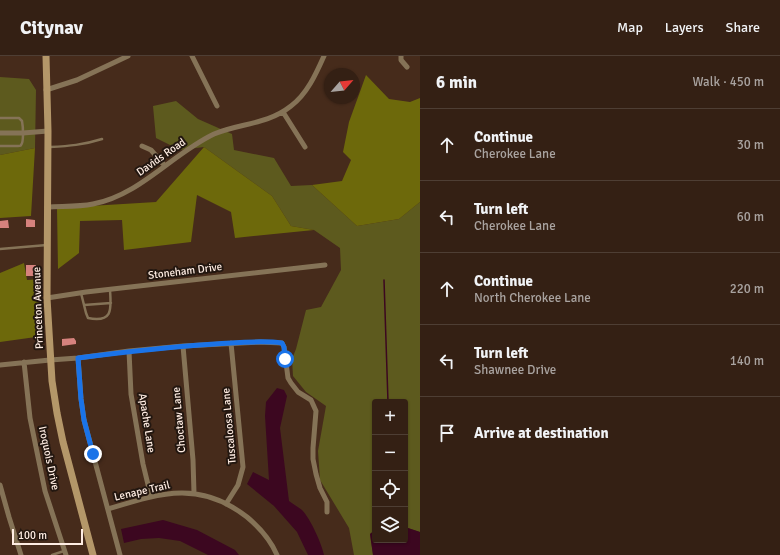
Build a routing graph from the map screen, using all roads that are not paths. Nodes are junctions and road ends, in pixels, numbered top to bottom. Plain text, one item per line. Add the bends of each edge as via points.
1 (46, 56) edge
2 (128, 56) edge
3 (192, 56) edge
4 (324, 56) edge
5 (401, 56) edge
6 (407, 67) dead end
7 (46, 90) junction
8 (217, 106) dead end
9 (283, 112) junction
10 (0, 118) edge
11 (48, 131) junction
12 (0, 133) edge
13 (23, 133) junction
14 (102, 139) dead end
15 (0, 146) edge
16 (142, 146) dead end
17 (47, 147) junction
18 (305, 147) dead end
19 (165, 166) junction
20 (47, 207) junction
21 (47, 245) junction
22 (0, 249) edge
23 (325, 265) dead end
24 (110, 289) junction
25 (81, 293) junction
26 (47, 298) junction
27 (111, 303) junction
28 (84, 305) junction
29 (231, 343) junction
30 (183, 346) junction
31 (129, 351) junction
32 (78, 358) junction
33 (50, 360) junction
34 (24, 362) junction
35 (0, 365) edge
36 (0, 485) edge
37 (194, 493) junction
38 (151, 497) junction
39 (226, 504) junction
40 (108, 510) junction
41 (327, 512) dead end
42 (65, 553) edge
43 (21, 555) edge
44 (52, 555) edge
45 (93, 555) edge
46 (120, 555) edge
47 (278, 555) edge

1 - 7 main road, Princeton Avenue
2 - 7 street via 77,80
3 - 8 street
4 - 9 street, Davids Road via 308,88
5 - 6 street
7 - 11 main road, Princeton Avenue
9 - 18 street
9 - 19 street, Davids Road via 266,120 213,135
10 - 13 lane via 19,118 22,121
11 - 13 street
11 - 17 main road, Princeton Avenue
12 - 13 street
13 - 15 lane via 21,146
14 - 17 lane via 87,144
16 - 19 street via 151,150
17 - 20 main road, Princeton Avenue
19 - 20 street, Davids Road via 138,185 108,199 93,204
20 - 21 main road, Princeton Avenue
21 - 22 lane
21 - 26 main road, Princeton Avenue
23 - 24 street, Stoneham Drive
24 - 25 street, Stoneham Drive
24 - 27 lane
25 - 26 street, Stoneham Drive
25 - 28 lane
26 - 33 main road, Princeton Avenue
27 - 28 lane
27 - 28 lane via 108,315 94,319 88,318
29 - 30 street
29 - 39 street, Tuscaloosa Lane via 243,466 238,485
29 - 41 street via 282,343 288,378 298,392 311,400 316,411 313,459 320,488 327,502
30 - 31 street
30 - 37 street, Choctaw Lane
31 - 32 street
31 - 38 street, Apache Lane via 131,394
32 - 33 street
32 - 40 street via 84,420
33 - 34 street
33 - 45 main road, Princeton Avenue via 63,442
34 - 35 street
34 - 42 street, Iroquois Drive via 30,418 45,491
36 - 43 street
37 - 38 street, Lenape Trail
37 - 39 street, Lenape Trail
38 - 40 street, Lenape Trail
39 - 47 street, Lenape Trail via 253,522
40 - 46 street
42 - 44 lane

